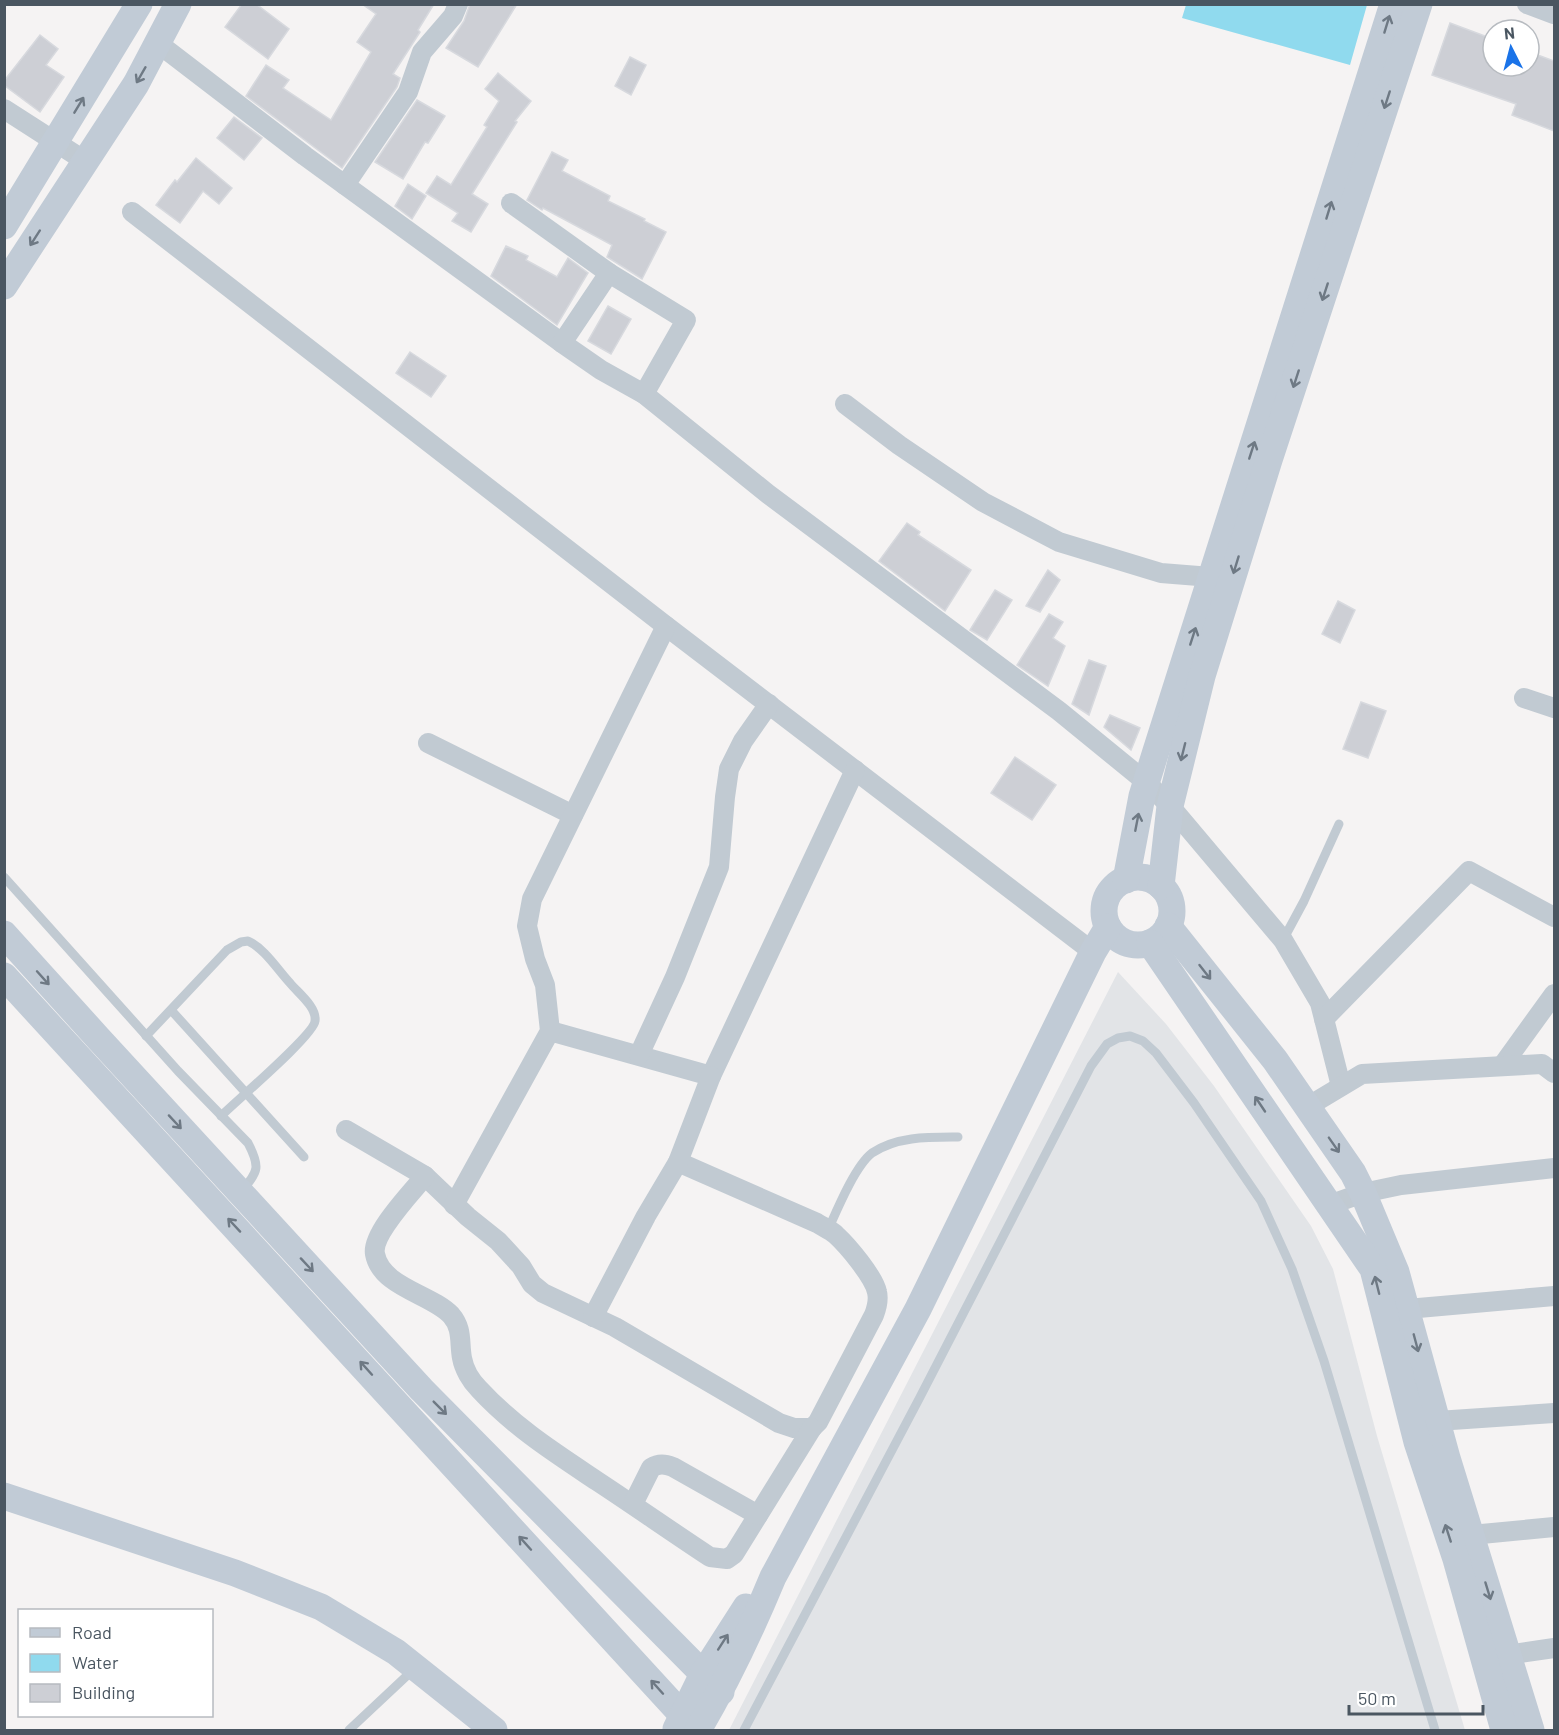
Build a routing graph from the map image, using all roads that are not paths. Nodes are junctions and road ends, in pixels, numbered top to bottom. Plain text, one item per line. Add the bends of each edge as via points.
1 (139, 4) edge
2 (178, 4) edge
3 (458, 4) edge
4 (1393, 4) edge
5 (1419, 4) edge
6 (1527, 4) edge
7 (1554, 14) edge
8 (159, 44) junction
9 (4, 110) edge
10 (56, 144) junction
11 (85, 161) junction
12 (345, 185) junction
13 (511, 203) dead end
14 (132, 212) dead end
15 (4, 226) edge
16 (1323, 263) junction
17 (609, 273) junction
18 (4, 286) edge
19 (1303, 323) junction
20 (562, 343) junction
21 (644, 394) junction
22 (845, 404) dead end
23 (1211, 577) junction
24 (666, 626) junction
25 (1524, 698) dead end
26 (769, 704) junction
27 (1554, 708) edge
28 (428, 743) dead end
29 (855, 770) junction
30 (1146, 782) junction
31 (1170, 806) junction
32 (573, 815) junction
33 (1340, 824) dead end
34 (4, 878) edge
35 (1126, 880) junction
36 (1161, 886) junction
37 (1554, 917) edge
38 (1108, 927) junction
39 (4, 934) edge
40 (1159, 934) junction
41 (1283, 940) junction
42 (1093, 952) junction
43 (4, 976) edge
44 (1554, 994) edge
45 (171, 1010) junction
46 (1324, 1019) junction
47 (550, 1031) junction
48 (146, 1036) junction
49 (639, 1056) junction
50 (1503, 1066) junction
51 (1554, 1073) edge
52 (711, 1076) junction
53 (1341, 1086) junction
54 (244, 1093) junction
55 (1307, 1107) junction
56 (221, 1116) junction
57 (346, 1130) dead end
58 (958, 1137) dead end
59 (304, 1157) dead end
60 (678, 1162) junction
61 (1554, 1168) edge
62 (425, 1176) junction
63 (239, 1192) junction
64 (1363, 1194) junction
65 (454, 1205) junction
66 (1329, 1205) junction
67 (828, 1230) junction
68 (1554, 1296) edge
69 (1407, 1309) junction
70 (593, 1317) junction
71 (1554, 1413) edge
72 (1437, 1421) junction
73 (812, 1428) junction
74 (4, 1496) edge
75 (633, 1504) junction
76 (758, 1515) junction
77 (1554, 1527) edge
78 (1469, 1553) junction
79 (1554, 1648) edge
80 (1508, 1655) junction
81 (416, 1668) junction
82 (712, 1683) junction
83 (688, 1727) edge
84 (349, 1731) edge
85 (494, 1731) edge
86 (744, 1731) edge
87 (1435, 1731) edge
88 (1504, 1731) edge
89 (1531, 1731) edge

10 -> 1 street
2 - 8 street
3 - 12 street via 453,16 422,52 408,92
16 -> 4 street
5 -> 16 street
6 - 7 street
8 -> 11 street
8 - 12 street
9 - 10 street
10 - 11 street
10 - 15 street
11 -> 18 street
12 - 20 street
13 - 17 street
14 - 24 street
16 - 19 street
17 - 20 street
17 - 21 street via 686,320
23 -> 19 street
19 -> 31 street via 1269,460 1202,676
20 - 21 street
21 - 30 street via 768,494 1059,711
22 - 23 street via 983,502 1059,542 1161,573
30 -> 23 street
24 - 26 street
24 - 32 street
25 - 27 street
26 - 29 street
26 - 49 street via 729,769 719,867
28 - 32 street
29 - 42 street
29 - 52 street
30 - 31 street
35 -> 30 street
31 - 36 street
31 - 41 street
32 - 47 street via 532,900 527,926 545,985
33 - 41 lane
34 - 48 lane
35 - 36 street via 1146,878
35 - 38 street via 1108,894 1104,917
36 - 40 street via 1172,909
37 - 46 street via 1469,871
38 - 40 street via 1131,944
38 - 42 street
39 -> 63 street
40 -> 55 street via 1275,1060
66 -> 40 street
41 - 46 street via 1320,1003
42 - 82 street via 918,1309 772,1577 751,1600
83 -> 43 street
44 - 50 street
45 - 48 lane
45 - 54 lane
45 - 54 lane via 227,950 248,941 312,1008 313,1028
46 - 53 street
47 - 49 street
47 - 65 street
48 - 56 lane
49 - 52 street
50 - 51 street via 1542,1064
50 - 53 street via 1362,1074
52 - 60 street
53 - 55 street
54 - 56 lane
54 - 59 lane
55 -> 64 street
56 - 63 lane via 248,1143 255,1156 254,1177
57 - 62 street
58 - 67 lane via 905,1140 871,1154 849,1184
60 - 67 street
60 - 70 street
61 - 64 street via 1401,1185
62 - 65 street
62 - 75 street via 381,1231 374,1254 379,1264 388,1276 450,1313 461,1336 467,1372 479,1389 533,1439
63 -> 82 street via 422,1390
64 - 66 street
64 - 69 street
65 - 70 street via 498,1241 543,1293
78 -> 66 street via 1417,1442 1373,1269
67 - 73 street via 875,1285 878,1304
68 - 69 street
69 -> 72 street
70 - 73 street via 779,1423
71 - 72 street
72 - 78 street
73 - 76 street
74 - 81 street via 321,1607
75 - 76 street via 651,1468 664,1464
75 - 76 street via 718,1559 734,1554
77 - 78 street
78 -> 80 street
78 - 88 street
79 - 80 street
80 - 89 street
81 - 84 lane
81 - 85 street
82 - 83 street
86 - 87 lane via 1091,1066 1107,1044 1130,1036 1156,1053 1194,1103 1261,1201 1292,1269 1324,1361

